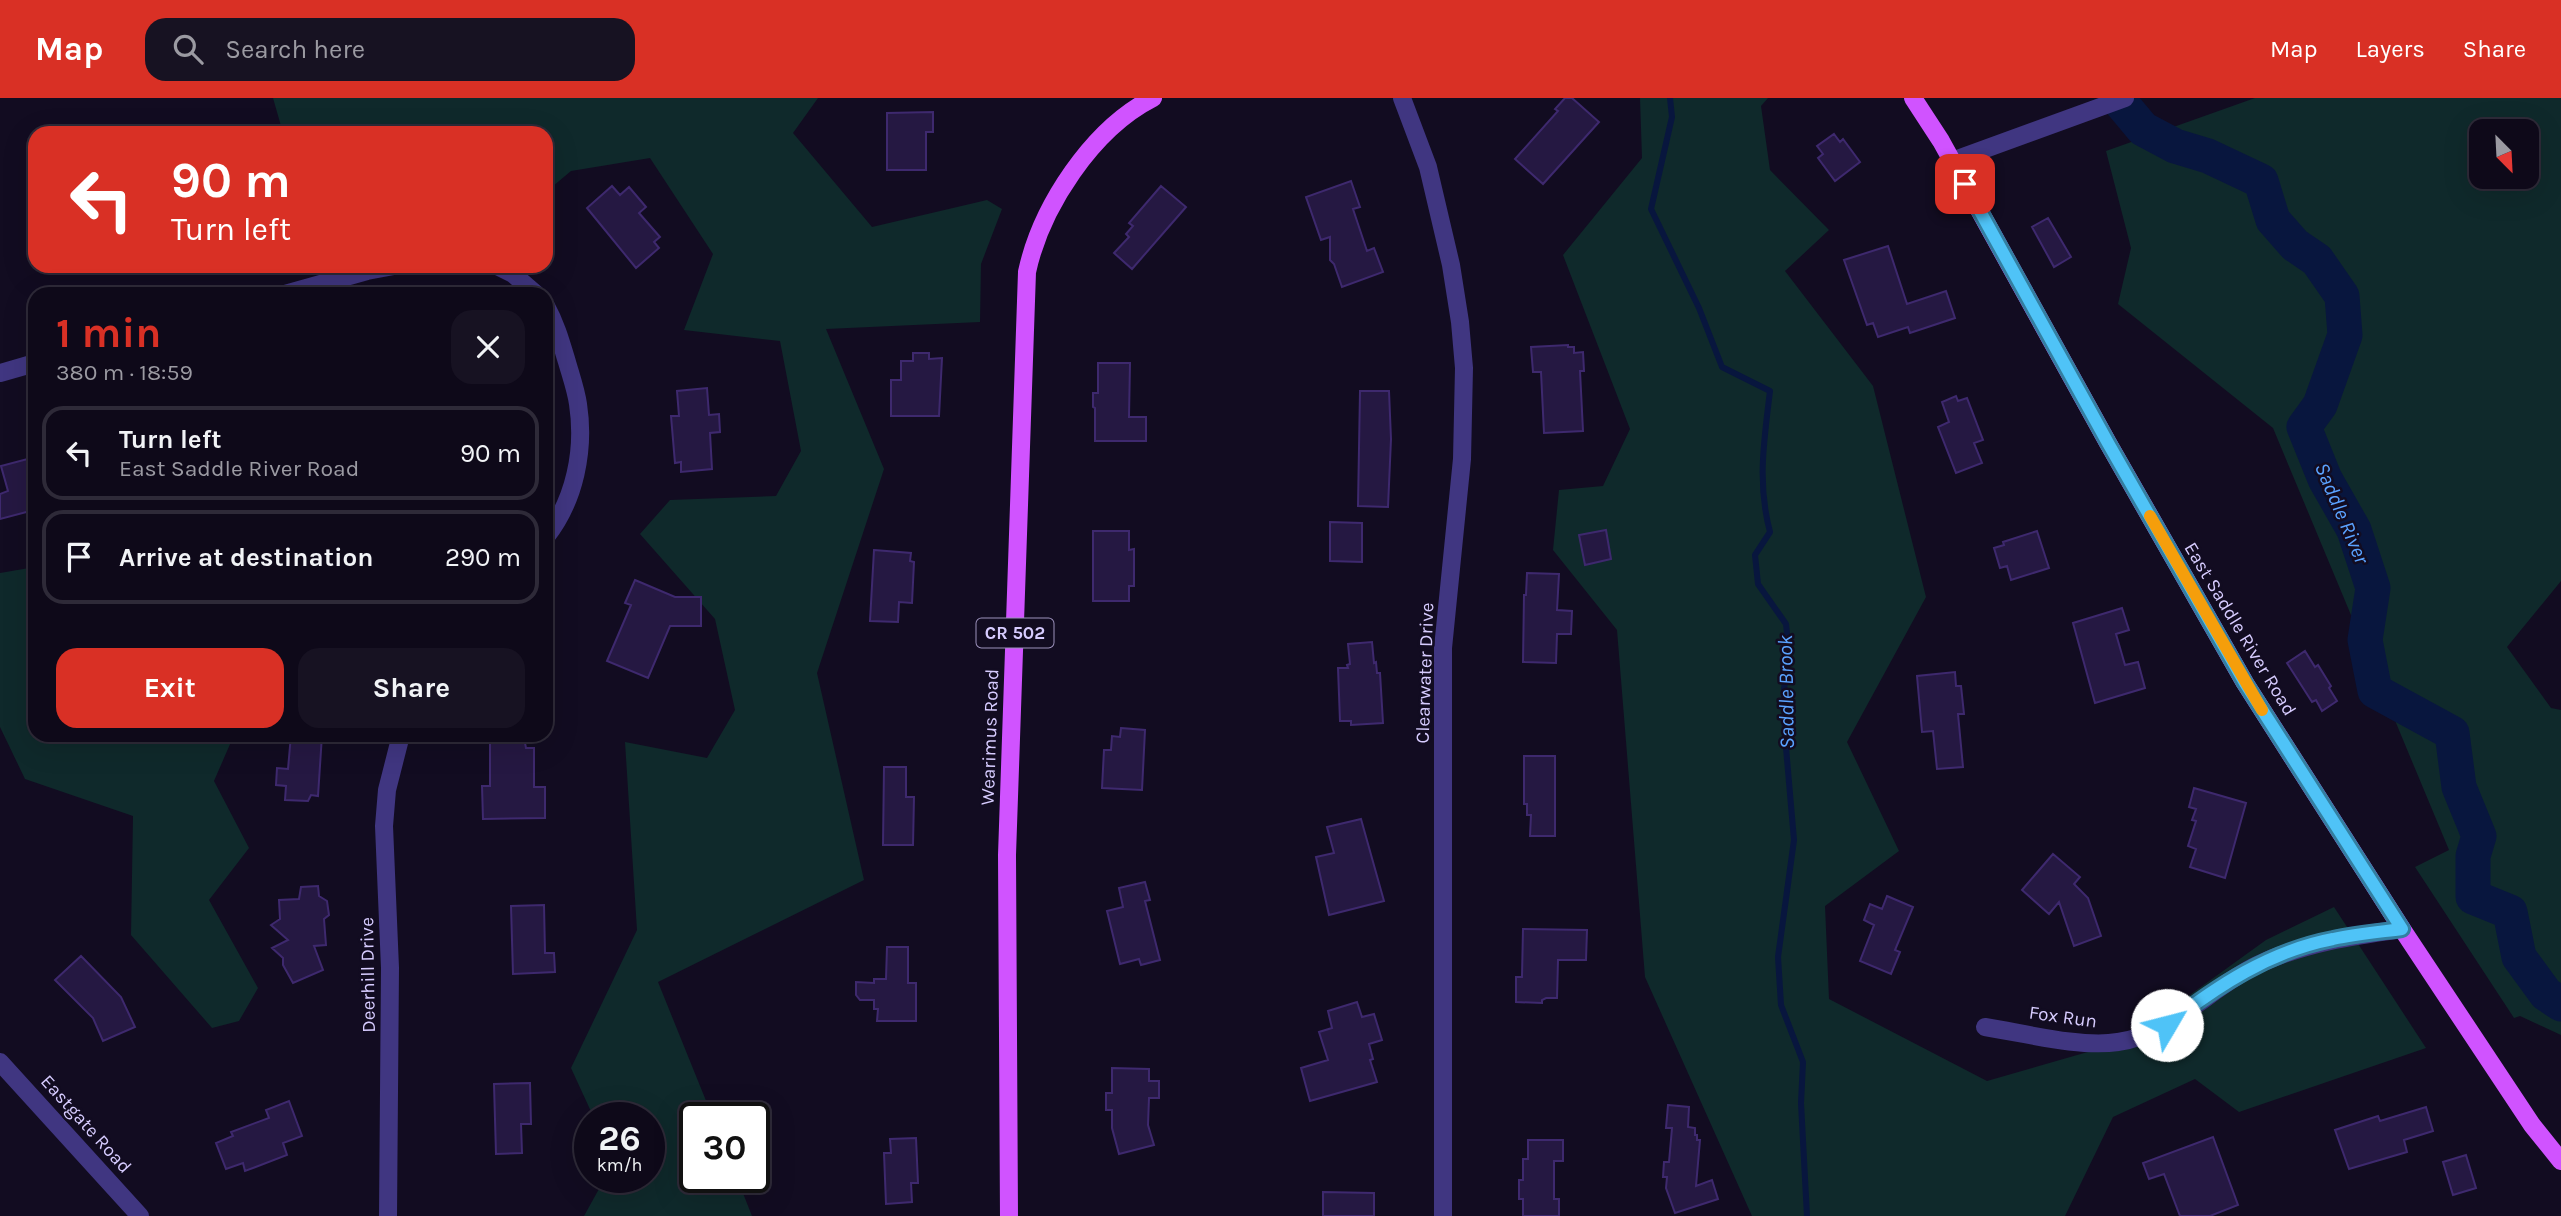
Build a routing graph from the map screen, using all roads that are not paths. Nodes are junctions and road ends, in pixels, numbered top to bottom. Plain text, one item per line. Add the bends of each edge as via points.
1 (1153, 98) edge
2 (1402, 98) edge
3 (1913, 98) edge
4 (2125, 98) edge
5 (1952, 161) junction
6 (360, 273) edge
7 (511, 273) edge
8 (310, 287) edge
9 (528, 287) edge
10 (553, 319) edge
11 (28, 365) edge
12 (0, 373) edge
13 (553, 525) edge
14 (399, 742) edge
15 (2402, 929) junction
16 (1985, 1027) dead end
17 (0, 1062) edge
18 (2561, 1161) edge
19 (140, 1216) edge
20 (388, 1216) edge
21 (1009, 1216) edge
22 (1443, 1216) edge

1 - 21 main road, Wearimus Road / CR 502 via 1114,126 1062,187 1039,229 1027,272 1007,855
2 - 22 street, Clearwater Drive via 1431,179 1451,265 1464,368 1462,459 1443,648
3 - 5 main road, East Saddle River Road
4 - 5 street
5 - 15 main road, East Saddle River Road via 2245,683
6 - 8 street
7 - 9 street
10 - 13 street via 578,401 581,428 573,484
11 - 12 street
14 - 20 street, Deerhill Drive via 384,826 390,968
15 - 16 street, Fox Run via 2331,939 2291,951 2225,983 2167,1025 2120,1042 2095,1044
15 - 18 main road, East Saddle River Road via 2532,1125
17 - 19 street, Eastgate Road

